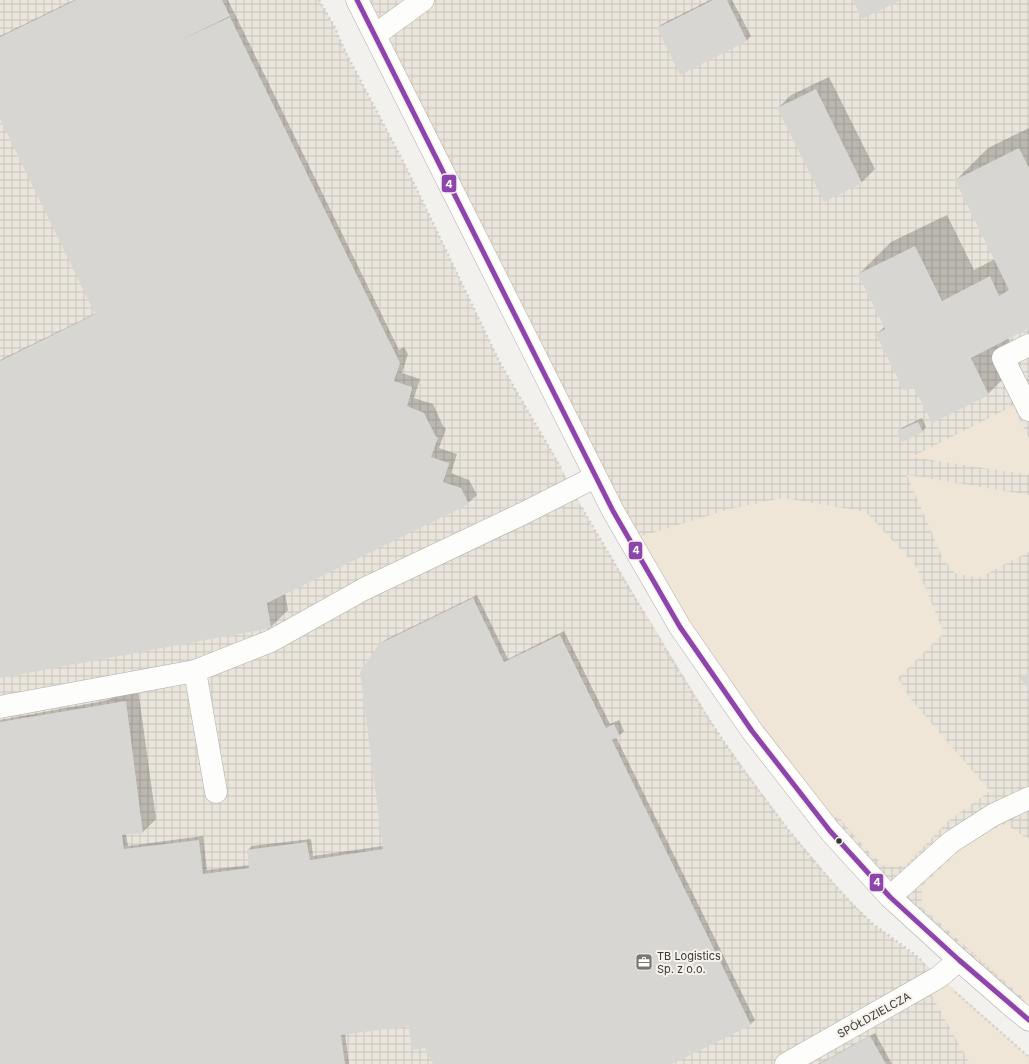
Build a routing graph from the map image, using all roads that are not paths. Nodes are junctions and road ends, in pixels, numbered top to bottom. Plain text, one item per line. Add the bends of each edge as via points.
1 (357, 0) edge
2 (423, 0) edge
3 (375, 35) junction
4 (1029, 345) edge
5 (1029, 410) edge
6 (596, 477) junction
7 (195, 671) junction
8 (0, 707) edge
9 (216, 792) dead end
10 (1029, 798) edge
11 (890, 897) junction
12 (959, 960) junction
13 (1029, 1020) edge
14 (786, 1064) edge

1 - 3 street
2 - 3 street
3 - 6 street
4 - 5 street via 1003,358
6 - 7 street via 364,589 271,641
6 - 11 street via 680,627 752,731 830,831
7 - 8 street
7 - 9 street
10 - 11 street via 993,815 951,842
11 - 12 street
12 - 13 street
12 - 14 street, SPÓŁDZIELCZA via 939,977

